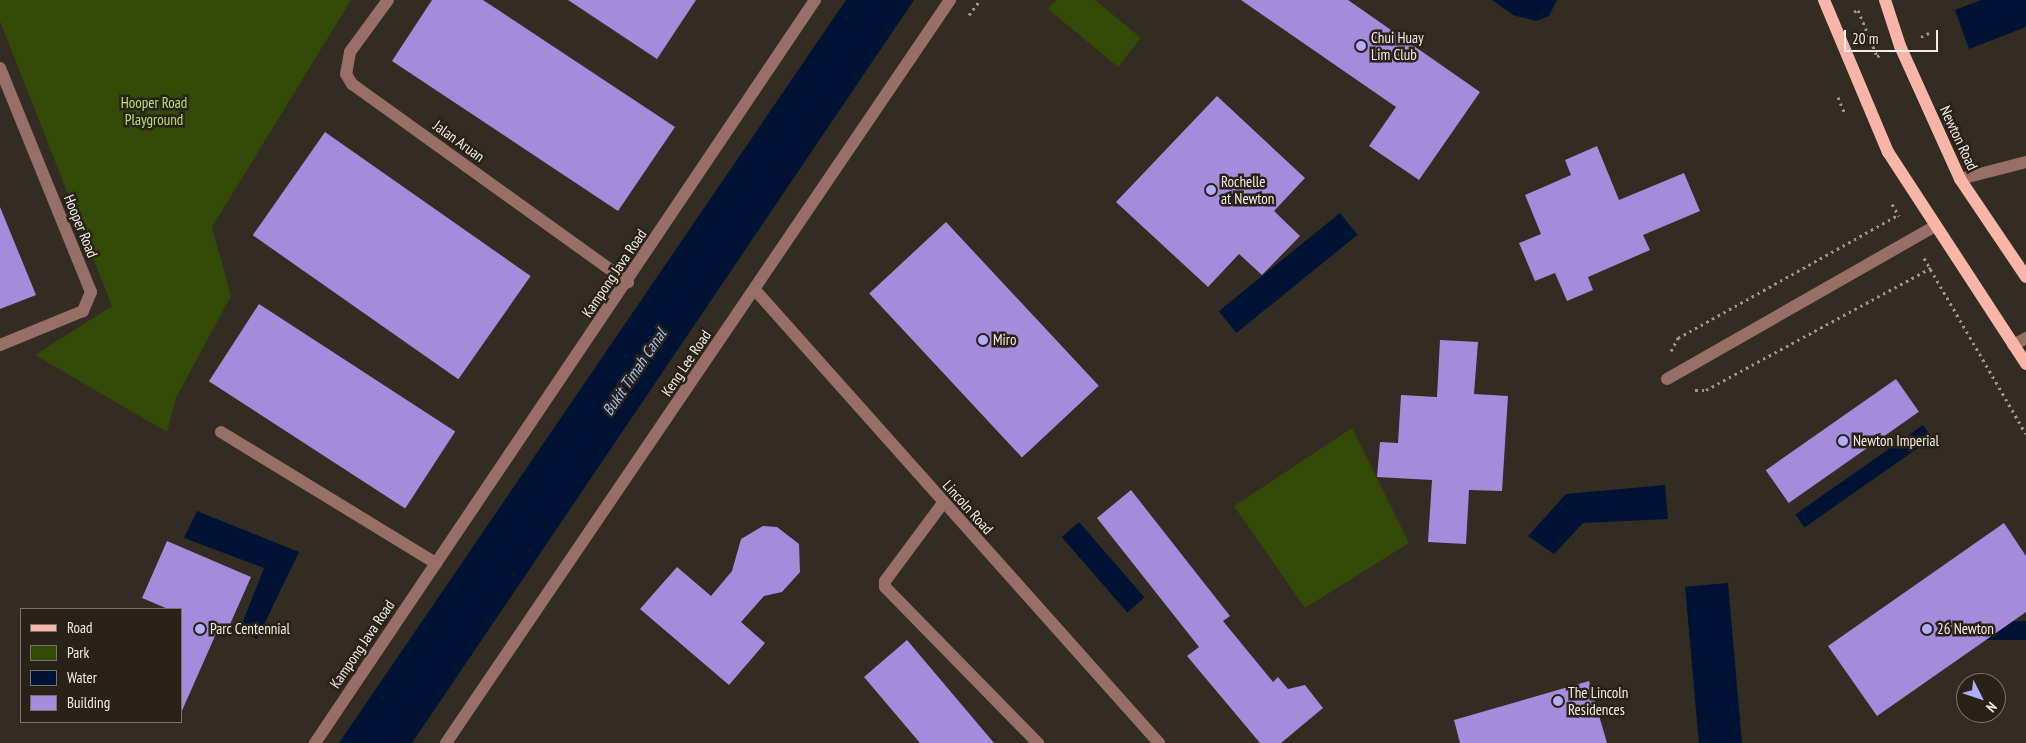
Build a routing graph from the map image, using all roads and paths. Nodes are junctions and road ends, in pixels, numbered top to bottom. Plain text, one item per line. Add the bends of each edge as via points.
1 (388, 0) edge
2 (815, 0) edge
3 (950, 0) edge
4 (1824, 0) edge
5 (1885, 0) edge
6 (0, 68) edge
7 (2026, 162) edge
8 (1960, 179) junction
9 (1898, 215) dead end
10 (1935, 226) junction
11 (1931, 268) dead end
12 (2026, 277) edge
13 (628, 282) junction
14 (756, 290) junction
15 (2026, 338) edge
16 (0, 345) edge
17 (2013, 345) junction
18 (2026, 364) edge
19 (1668, 378) junction
20 (220, 432) dead end
21 (943, 503) junction
22 (436, 563) junction
23 (315, 743) edge
24 (446, 743) edge
25 (1038, 743) edge
26 (1159, 743) edge

1 - 13 street, Jalan Aruan via 350,52 346,74 352,84
2 - 13 street, Kampong Java Road
3 - 14 street, Keng Lee Road
4 - 10 main road via 1888,152
5 - 8 main road, Newton Road via 1900,46
6 - 16 street, Hooper Road via 90,292 83,311
7 - 8 street
8 - 12 main road, Newton Road
9 - 19 path via 1678,338 1670,352
10 - 17 main road
10 - 19 street
11 - 19 path via 1706,390 1685,389
13 - 22 street, Kampong Java Road
14 - 21 street, Lincoln Road
14 - 24 street, Keng Lee Road
15 - 17 street
17 - 18 main road
20 - 22 street
21 - 25 street via 885,581 885,587
21 - 26 street, Lincoln Road
22 - 23 street, Kampong Java Road

